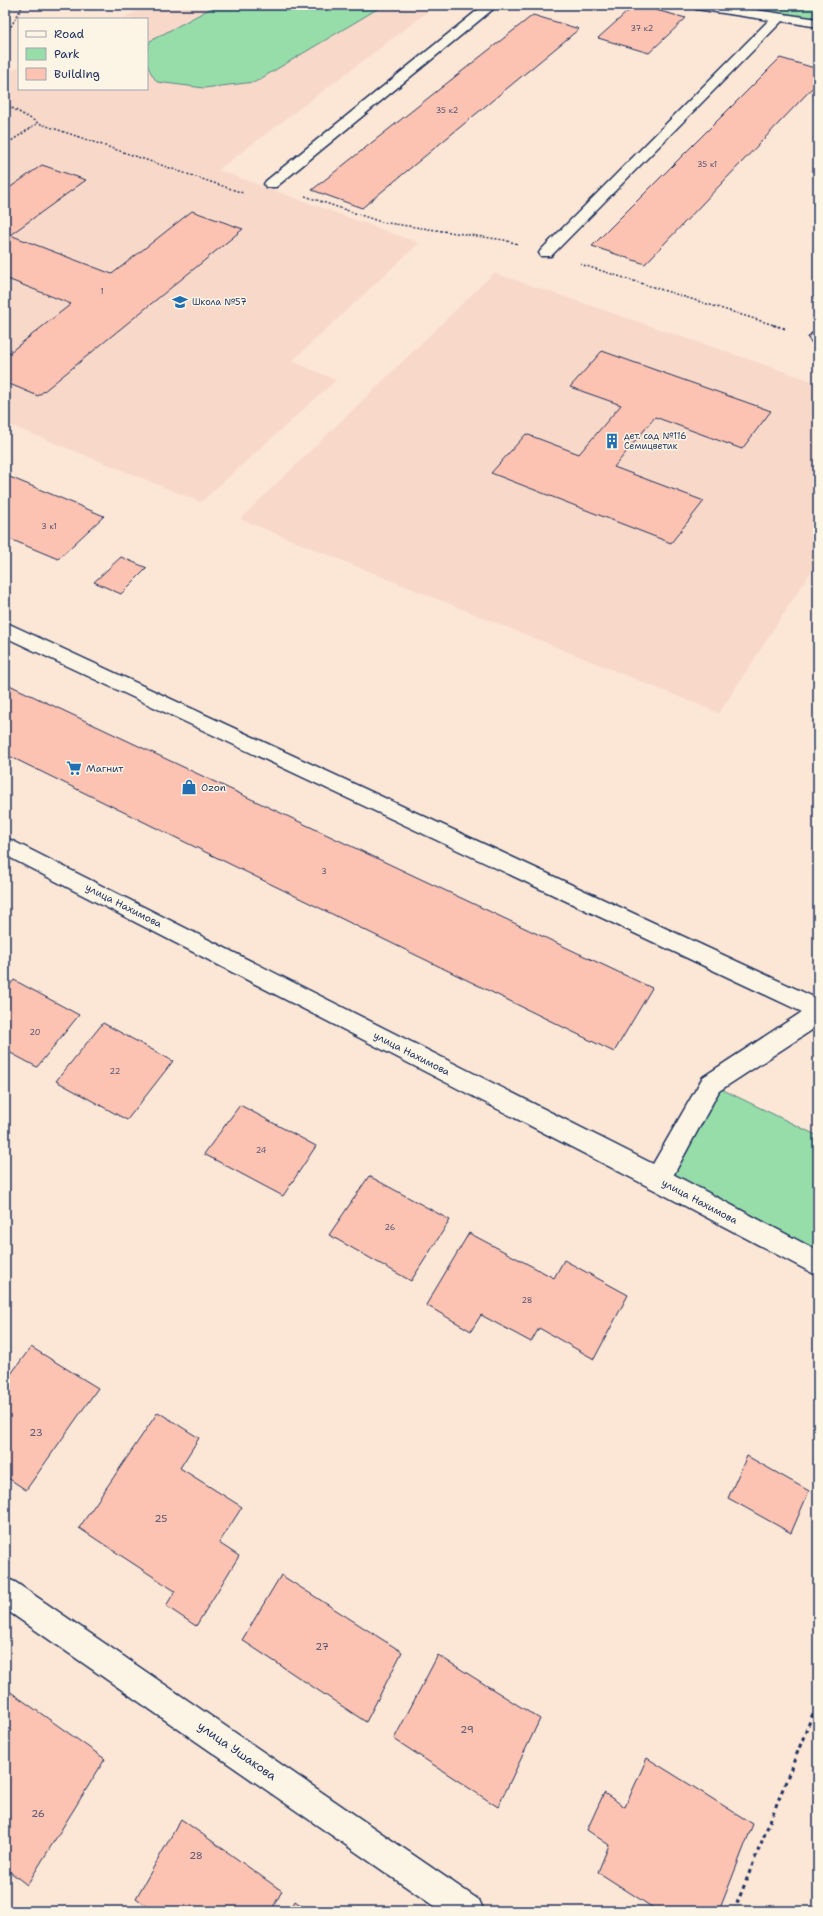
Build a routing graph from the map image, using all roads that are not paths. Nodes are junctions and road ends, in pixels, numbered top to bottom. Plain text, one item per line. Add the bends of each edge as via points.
1 (492, 5) edge
2 (696, 5) edge
3 (779, 17) junction
4 (818, 23) edge
5 (271, 184) dead end
6 (546, 253) dead end
7 (5, 629) edge
8 (5, 845) edge
9 (818, 1009) edge
10 (818, 1014) edge
11 (658, 1179) junction
12 (818, 1264) edge
13 (5, 1592) edge
14 (468, 1911) edge

1 - 5 street
2 - 3 street
3 - 4 street
3 - 6 street
7 - 9 street
8 - 11 street, улица Нахимова
10 - 11 street via 711,1084
11 - 12 street, улица Нахимова
13 - 14 street, улица Ушакова

